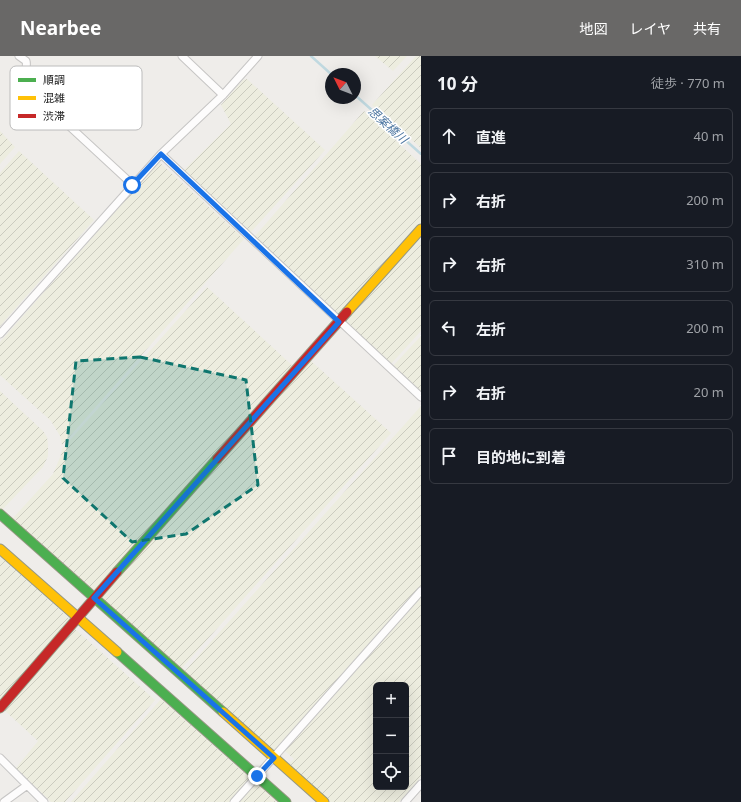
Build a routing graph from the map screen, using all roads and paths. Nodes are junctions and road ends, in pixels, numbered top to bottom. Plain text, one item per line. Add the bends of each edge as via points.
1 (19, 56) edge
2 (182, 56) edge
3 (258, 56) edge
4 (27, 66) edge
5 (223, 95) junction
6 (73, 130) edge
7 (161, 154) junction
8 (132, 185) junction
9 (420, 233) edge
10 (339, 322) junction
11 (0, 334) edge
12 (421, 397) edge
13 (0, 514) edge
14 (0, 549) edge
15 (421, 591) edge
16 (94, 598) junction
17 (78, 617) junction
18 (0, 708) edge
19 (0, 758) edge
20 (274, 758) junction
21 (257, 776) junction
22 (421, 784) edge
23 (26, 786) junction
24 (4, 802) edge
25 (44, 802) edge
26 (234, 802) edge
27 (286, 802) edge
28 (324, 802) edge
29 (405, 802) edge

1 - 4 street via 26,60
2 - 5 street
3 - 5 street
5 - 7 street
6 - 8 street
7 - 8 street
7 - 10 street
8 - 11 street
9 - 10 street
10 - 12 street
10 - 16 street
13 - 16 street
14 - 17 street
15 - 20 street
16 - 17 street
16 - 20 street
17 - 18 street
17 - 21 street
19 - 23 street
20 - 21 street
20 - 28 street
21 - 26 street
21 - 27 street
22 - 29 street
23 - 24 street
23 - 25 street

